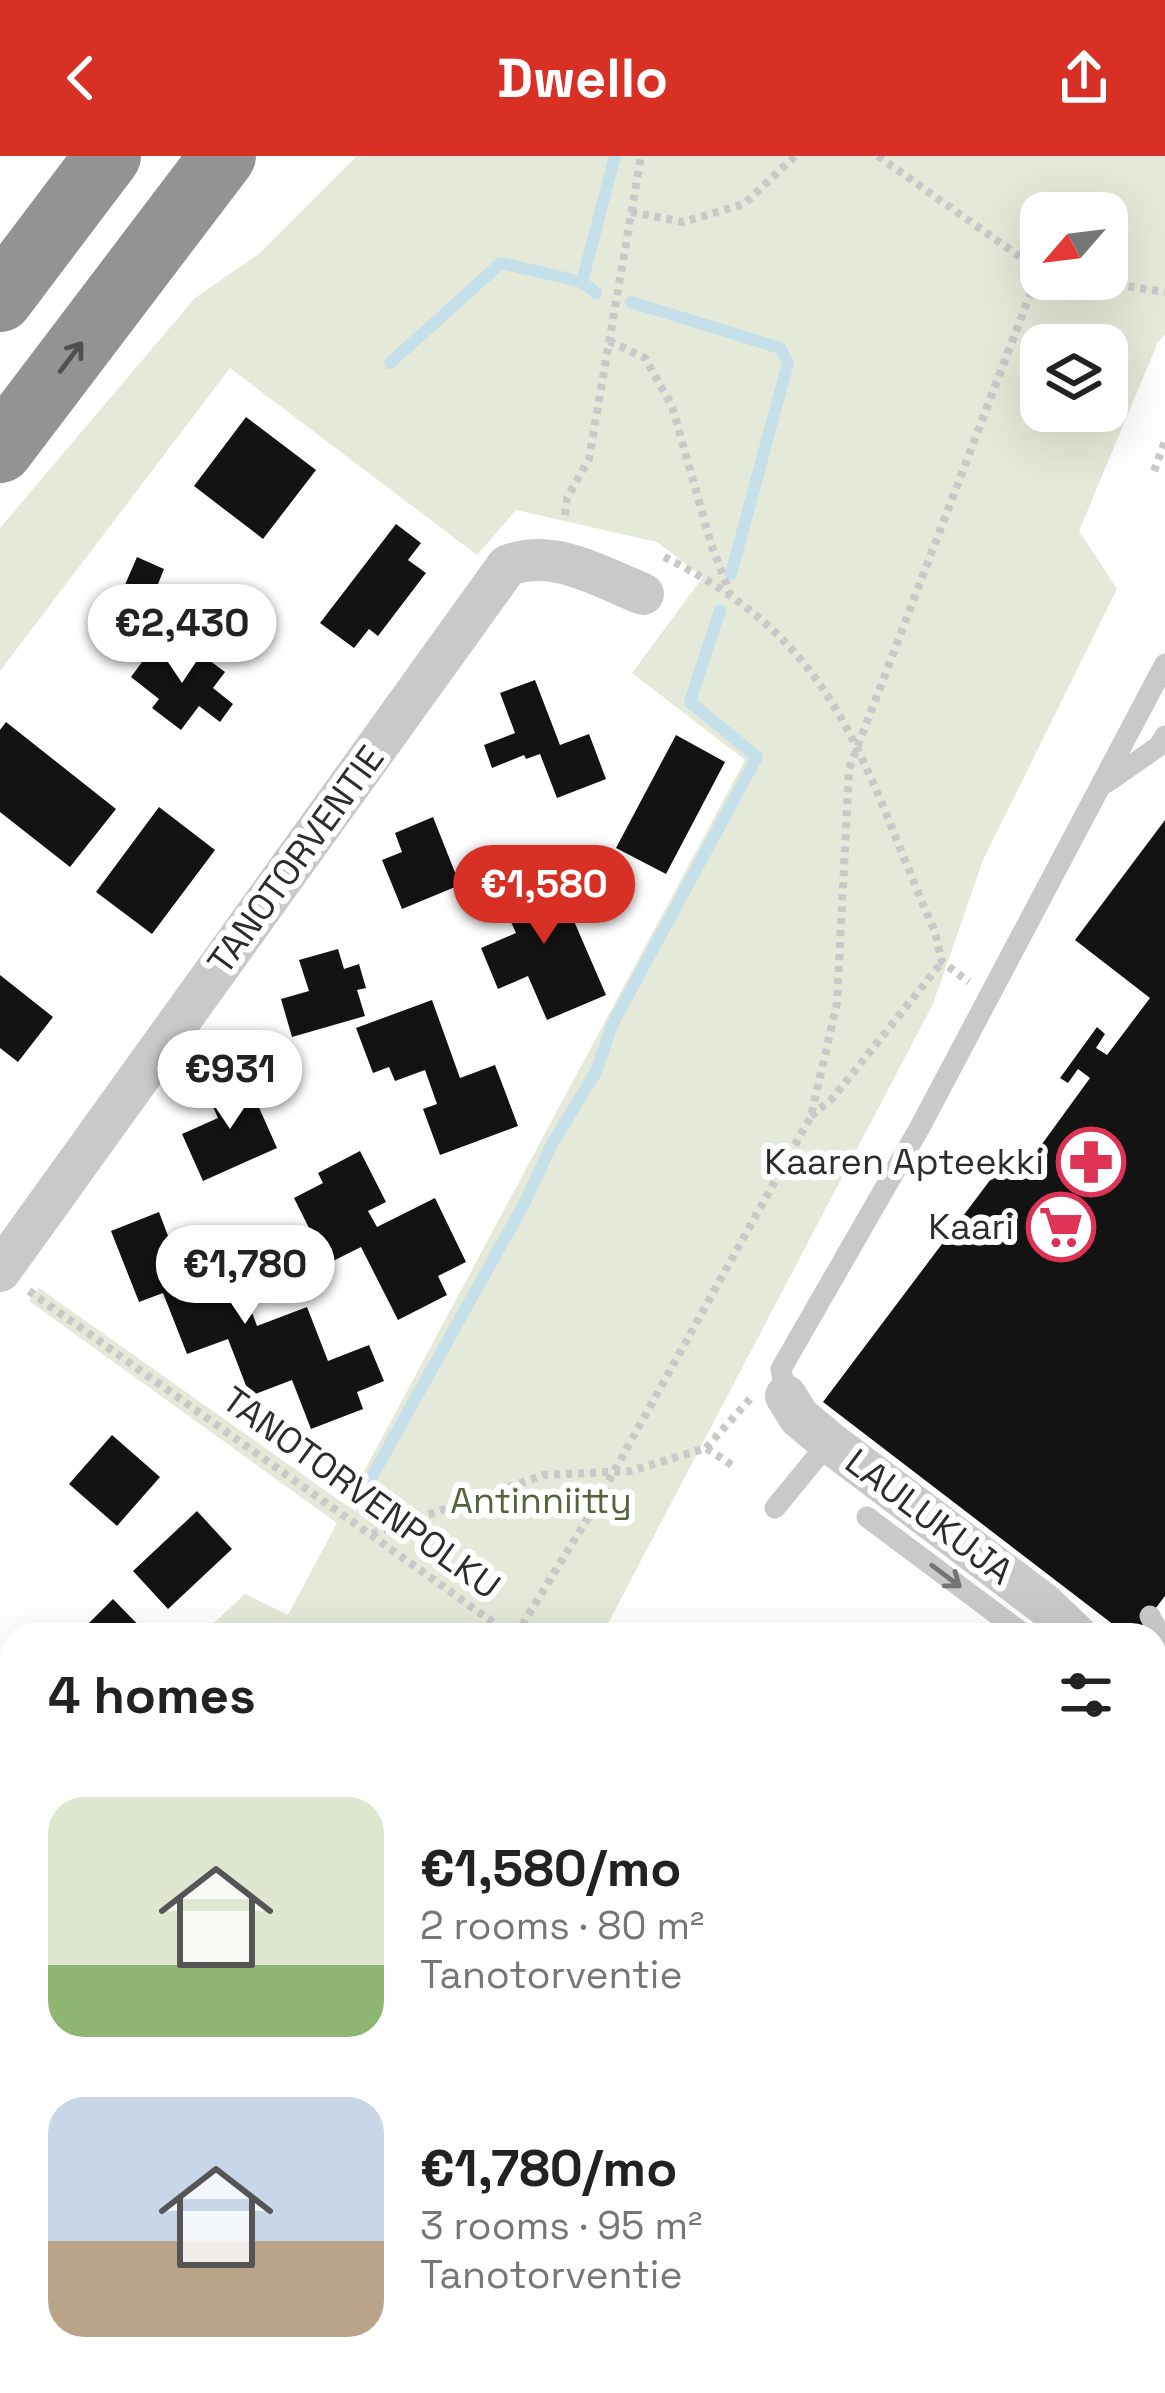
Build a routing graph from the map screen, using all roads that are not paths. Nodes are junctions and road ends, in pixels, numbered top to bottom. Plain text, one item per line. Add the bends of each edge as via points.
1 (108, 156) edge
2 (223, 156) edge
3 (0, 299) edge
4 (0, 450) edge
5 (643, 594) dead end
6 (1165, 664) edge
7 (1165, 736) edge
8 (1101, 787) junction
9 (11, 1279) edge
10 (766, 1400) joint
11 (829, 1442) junction
12 (775, 1508) dead end
13 (867, 1516) dead end
14 (1009, 1623) edge
15 (1064, 1623) edge

1 - 3 highway
4 -> 2 highway
5 - 9 street, TANOTORVENTIE via 549,558 507,566
6 - 8 lane
7 - 8 lane
8 - 10 lane
10 - 11 street, LAULUKUJA
11 - 12 lane
11 - 15 street, LAULUKUJA
13 -> 14 lane

